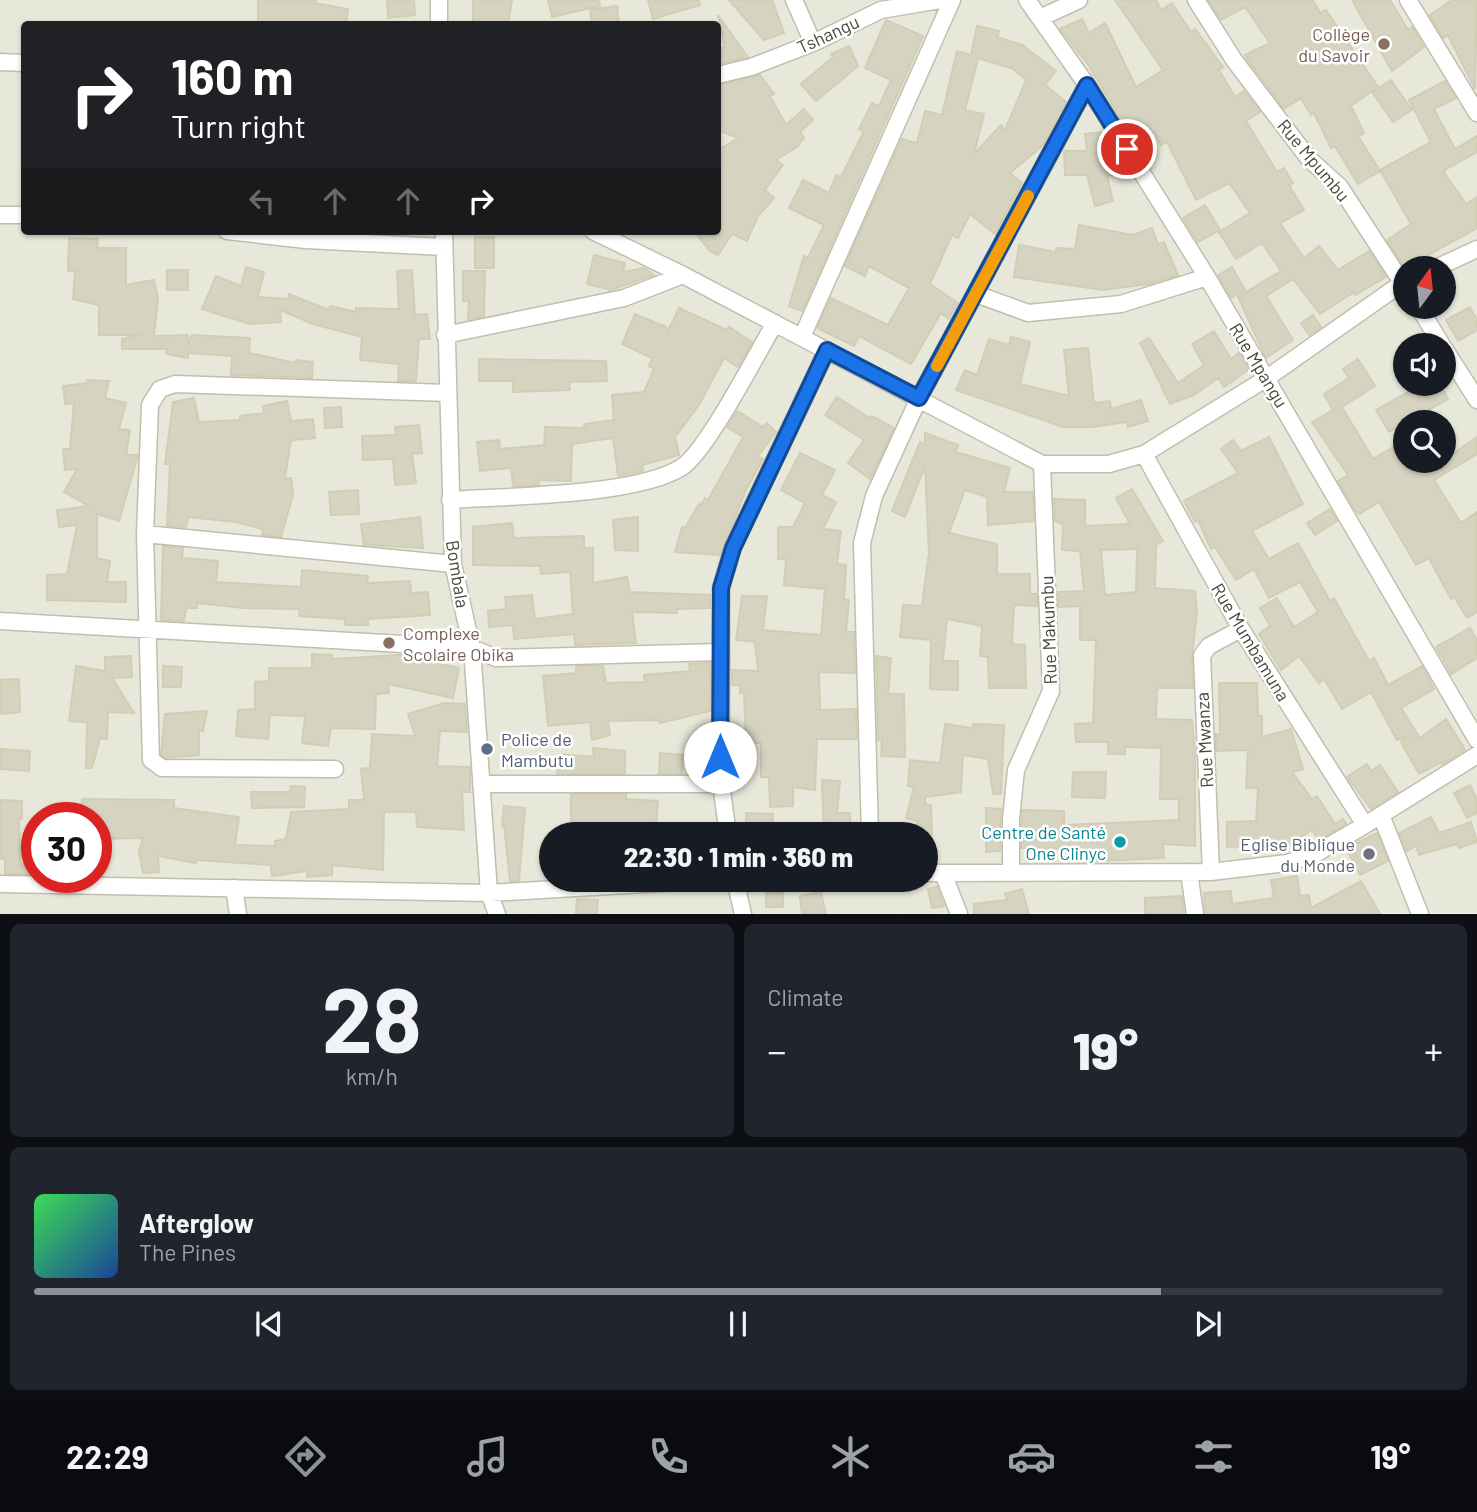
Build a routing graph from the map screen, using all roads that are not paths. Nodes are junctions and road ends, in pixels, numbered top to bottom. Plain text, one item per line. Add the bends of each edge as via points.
1 (439, 0) edge
2 (794, 0) edge
3 (940, 0) edge
4 (952, 0) edge
5 (1027, 0) edge
6 (1079, 0) edge
7 (1196, 0) edge
8 (1408, 0) edge
9 (1042, 17) junction
10 (439, 21) edge
11 (813, 43) junction
12 (0, 62) edge
13 (21, 63) edge
14 (721, 74) edge
15 (1087, 85) junction
16 (1477, 113) edge
17 (0, 215) edge
18 (21, 215) edge
19 (262, 235) edge
20 (601, 235) edge
21 (444, 239) edge
22 (1477, 249) edge
23 (1456, 259) edge
24 (1393, 267) edge
25 (683, 275) junction
26 (1207, 277) junction
27 (1393, 292) edge
28 (976, 295) junction
29 (775, 323) junction
30 (445, 335) junction
31 (802, 337) junction
32 (827, 350) junction
33 (1456, 367) edge
34 (1268, 378) junction
35 (448, 393) junction
36 (919, 398) junction
37 (1477, 400) edge
38 (1144, 454) junction
39 (1042, 464) junction
40 (450, 500) junction
41 (145, 534) junction
42 (453, 564) junction
43 (0, 621) edge
44 (1241, 629) junction
45 (145, 631) junction
46 (472, 648) junction
47 (720, 652) junction
48 (1477, 740) edge
49 (1477, 755) edge
50 (335, 769) dead end
51 (481, 784) junction
52 (721, 784) junction
53 (1381, 815) junction
54 (726, 822) edge
55 (870, 822) edge
56 (1365, 825) junction
57 (1189, 872) junction
58 (1211, 872) junction
59 (938, 873) edge
60 (943, 873) junction
61 (1011, 873) junction
62 (0, 884) edge
63 (234, 888) junction
64 (539, 890) edge
65 (738, 892) edge
66 (489, 893) junction
67 (238, 914) edge
68 (496, 914) edge
69 (743, 914) edge
70 (959, 914) edge
71 (1195, 914) edge
72 (1420, 914) edge

1 - 10 street
2 - 11 street
3 - 11 street, Tshangu via 881,10
4 - 31 street
5 - 9 street, Rue Mpangu
6 - 9 street
7 - 24 street, Rue Mpumbu via 1234,60 1309,159 1340,187
8 - 16 street
9 - 15 street, Rue Mpangu
11 - 14 street, Tshangu
12 - 13 street
15 - 26 street, Rue Mpangu
15 - 28 street
17 - 18 street
19 - 21 street via 306,240
20 - 25 street
21 - 30 street, Bombala
22 - 23 street
25 - 29 street
25 - 30 street via 624,298
26 - 28 street via 1121,304 1028,313
26 - 34 street, Rue Mpangu
27 - 34 street
28 - 36 street
29 - 31 street
29 - 40 street via 703,444 684,466 656,479 616,488
30 - 35 street, Bombala
31 - 32 street
32 - 36 street
32 - 47 street via 733,548 721,588
33 - 37 street
34 - 38 street
34 - 48 street, Rue Mpangu
35 - 40 street, Bombala
35 - 41 street via 175,384 160,389 150,405
36 - 39 street
36 - 55 street via 874,496 862,543
38 - 39 street via 1109,464
38 - 44 street, Rue Mumbamuna
39 - 61 street, Rue Makumbu via 1051,691 1016,770
40 - 42 street, Bombala
41 - 42 street
41 - 45 street
42 - 46 street, Bombala
43 - 45 street
44 - 56 street, Rue Mumbamuna
44 - 58 street, Rue Mwanza via 1209,646 1202,655
45 - 46 street
45 - 50 street via 151,760 156,764 162,768
46 - 47 street via 496,658
46 - 51 street, Bombala
47 - 52 street
49 - 53 street
51 - 52 street
51 - 66 street, Bombala
52 - 54 street
53 - 56 street
53 - 72 street
56 - 58 street via 1315,854 1287,863
57 - 58 street
57 - 61 street
57 - 71 street
59 - 60 street
60 - 61 street
60 - 70 street
62 - 63 street
63 - 66 street
63 - 67 street
64 - 66 street
65 - 69 street
66 - 68 street, Bombala

